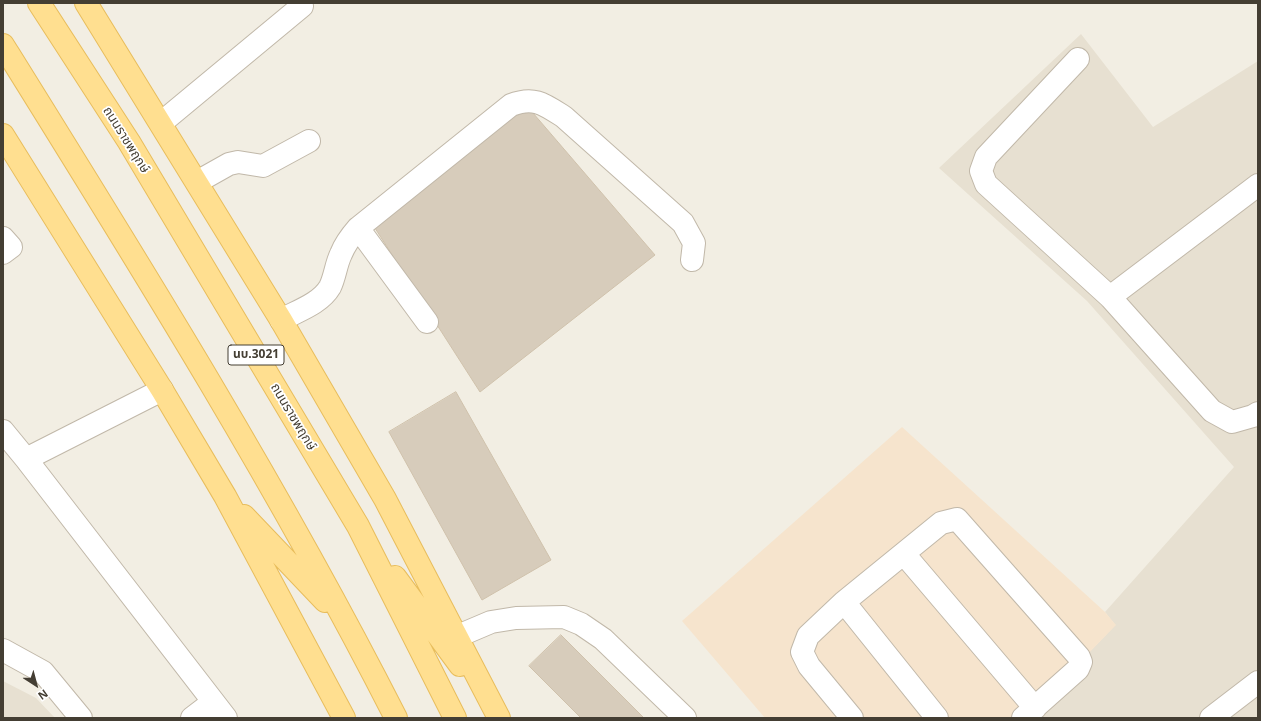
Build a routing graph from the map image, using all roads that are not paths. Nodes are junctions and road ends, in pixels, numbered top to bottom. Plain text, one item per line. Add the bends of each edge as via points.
1 (39, 3) edge
2 (86, 3) edge
3 (302, 6) dead end
4 (3, 45) edge
5 (1078, 58) dead end
6 (161, 123) junction
7 (3, 135) edge
8 (309, 141) dead end
9 (197, 182) junction
10 (1258, 185) edge
11 (358, 228) junction
12 (3, 238) edge
13 (3, 253) edge
14 (692, 260) dead end
15 (1110, 297) junction
16 (281, 320) junction
17 (427, 322) dead end
18 (162, 390) junction
19 (1258, 412) edge
20 (3, 431) edge
21 (26, 459) junction
22 (225, 496) junction
23 (358, 526) junction
24 (904, 554) junction
25 (844, 602) junction
26 (350, 627) junction
27 (458, 636) junction
28 (3, 650) edge
29 (1258, 682) edge
30 (219, 710) edge
31 (1029, 713) edge
32 (497, 715) edge
33 (81, 718) edge
34 (192, 718) edge
35 (344, 718) edge
36 (396, 718) edge
37 (455, 718) edge
38 (685, 718) edge
39 (852, 718) edge
40 (937, 718) edge
41 (1211, 718) edge

1 - 23 main road, ถนนราชพฤกษ์ / นบ.3021 via 129,142
2 - 6 main road, นบ.3021
3 - 6 street
4 - 26 main road via 167,309
5 - 15 street via 986,157 981,172 986,184
6 - 9 main road, นบ.3021
7 - 18 main road
8 - 9 street via 263,166 238,162 229,164
9 - 16 main road, นบ.3021
10 - 15 street
11 - 14 street via 511,106 523,100 544,104 564,116 683,223 694,243
11 - 16 street via 341,254 330,286 322,296
11 - 17 street
12 - 13 street via 11,247
15 - 19 street via 1212,411 1232,422
16 - 27 main road, นบ.3021 via 386,499
18 - 21 street
18 - 22 main road
20 - 21 street
21 - 30 street
22 - 26 main road
22 - 35 main road
23 - 32 main road
23 - 37 main road, ถนนราชพฤกษ์ / นบ.3021
24 - 25 street
24 - 31 street
24 - 31 street via 942,523 957,519 1079,657 1081,666
25 - 39 street via 808,636 802,652 809,666
25 - 40 street
26 - 36 main road
27 - 32 main road, นบ.3021
27 - 38 street via 491,622 516,618 564,617 581,624 603,639
28 - 33 street via 43,672
29 - 41 street
30 - 34 street

